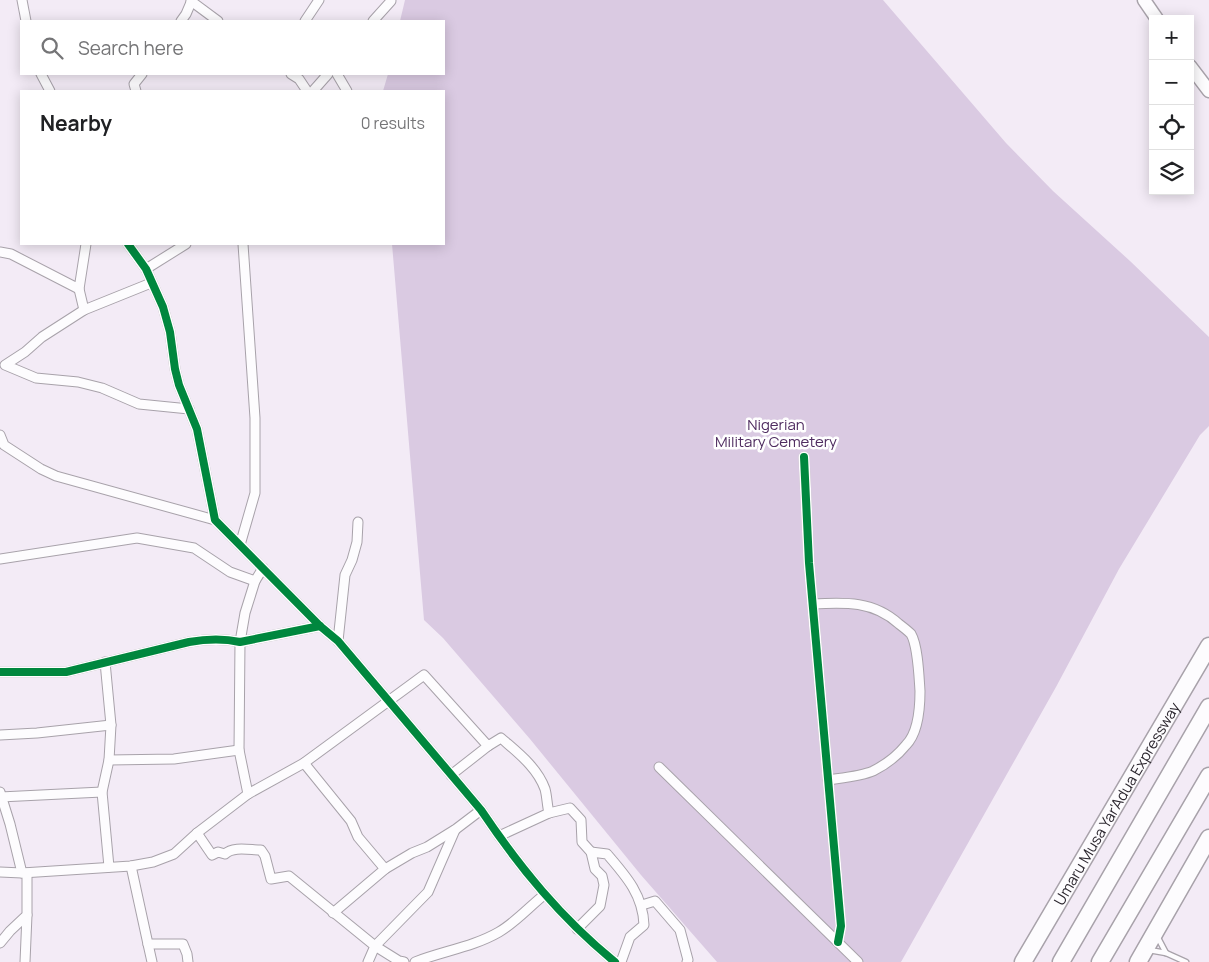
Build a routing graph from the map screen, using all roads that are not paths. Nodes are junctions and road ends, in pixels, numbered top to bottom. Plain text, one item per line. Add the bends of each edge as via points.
1 (22, 0) edge
2 (319, 0) edge
3 (1144, 0) edge
4 (191, 1) edge
5 (391, 1) edge
6 (1154, 15) edge
7 (26, 20) edge
8 (182, 20) edge
9 (217, 20) edge
10 (306, 20) edge
11 (374, 20) edge
12 (1194, 71) edge
13 (42, 75) edge
14 (141, 75) edge
15 (293, 75) edge
16 (327, 75) edge
17 (338, 75) edge
18 (49, 90) edge
19 (136, 90) edge
20 (305, 90) edge
21 (314, 90) edge
22 (346, 90) edge
23 (1209, 91) edge
24 (86, 245) edge
25 (129, 245) edge
26 (184, 245) edge
27 (243, 245) edge
28 (0, 252) edge
29 (146, 269) junction
30 (151, 283) junction
31 (79, 289) junction
32 (84, 310) junction
33 (2, 366) edge
34 (189, 409) junction
35 (0, 435) edge
36 (2, 447) edge
37 (804, 457) dead end
38 (215, 520) junction
39 (358, 522) dead end
40 (240, 545) junction
41 (0, 559) edge
42 (263, 568) junction
43 (255, 581) junction
44 (813, 604) junction
45 (320, 626) junction
46 (338, 640) junction
47 (240, 642) junction
48 (1209, 646) edge
49 (106, 662) junction
50 (0, 672) edge
51 (387, 700) junction
52 (1209, 707) edge
53 (111, 725) junction
54 (0, 734) edge
55 (488, 746) junction
56 (239, 750) junction
57 (109, 760) junction
58 (304, 763) junction
59 (659, 767) dead end
60 (451, 775) junction
61 (1209, 776) edge
62 (828, 780) junction
63 (102, 792) junction
64 (248, 794) junction
65 (1, 795) edge
66 (481, 810) junction
67 (549, 813) junction
68 (456, 829) junction
69 (197, 833) junction
70 (498, 836) junction
71 (1209, 838) edge
72 (591, 852) junction
73 (132, 866) junction
74 (109, 867) junction
75 (385, 869) junction
76 (0, 872) edge
77 (24, 873) junction
78 (544, 895) junction
79 (642, 906) junction
80 (333, 913) junction
81 (27, 915) junction
82 (578, 930) junction
83 (1156, 932) junction
84 (838, 942) junction
85 (0, 943) edge
86 (148, 944) junction
87 (374, 946) junction
88 (1166, 953) junction
89 (1142, 956) edge
90 (26, 962) edge
91 (152, 962) edge
92 (188, 962) edge
93 (368, 962) edge
94 (404, 962) edge
95 (415, 962) edge
96 (615, 962) edge
97 (622, 962) edge
98 (687, 962) edge
99 (858, 962) edge
100 (1023, 962) edge
101 (1061, 962) edge
102 (1100, 962) edge
103 (1186, 962) edge

1 - 7 street
2 - 10 street
3 - 6 street
4 - 8 street
4 - 9 street
5 - 11 street
12 - 23 street
13 - 18 street
14 - 19 street via 134,84
15 - 20 street
16 - 21 street
17 - 22 street
24 - 31 street
25 - 29 street
26 - 29 street
27 - 40 street via 255,418 255,484
28 - 31 street via 11,254
29 - 30 street
30 - 32 street
30 - 34 street via 164,307 175,369
31 - 32 street
32 - 33 street
33 - 34 street via 36,378 102,388 139,404
34 - 38 street via 197,429
35 - 36 street
36 - 38 street via 56,476
37 - 44 street
38 - 40 street
39 - 46 street via 357,542 345,575
40 - 42 street
41 - 43 street via 137,538 194,548 230,572
42 - 43 street
42 - 45 street
43 - 47 street
44 - 62 street
44 - 62 street via 846,602 869,606 894,619 911,635 919,679 917,724 908,744 872,772
45 - 46 street
45 - 47 street
46 - 51 street
47 - 49 street via 208,639
47 - 56 street
48 - 100 highway, Umaru Musa Yar'Adua Expressway
49 - 50 street via 66,672
49 - 53 street
51 - 55 street via 424,675
51 - 58 street
51 - 60 street
52 - 101 highway, Umaru Musa Yar'Adua Expressway
53 - 54 street
53 - 57 street
55 - 60 street
55 - 67 street via 501,738 523,757 546,791
56 - 57 street via 174,759
56 - 64 street
57 - 63 street
58 - 64 street
58 - 75 street
59 - 84 street
60 - 66 street
61 - 102 highway
62 - 84 street via 841,926
63 - 65 street
63 - 74 street
64 - 69 street
65 - 77 street
66 - 68 street
66 - 70 street
67 - 70 street
67 - 72 street via 570,808 581,820 582,842
68 - 75 street
68 - 87 street via 428,892
69 - 73 street via 174,854
69 - 80 street via 212,855 218,852 225,854 228,850 261,850 271,879 289,876
70 - 78 street
71 - 83 highway
72 - 79 street via 607,854 627,876
72 - 82 street via 604,886 600,906
73 - 74 street
73 - 86 street
74 - 77 street
75 - 80 street
76 - 77 street
77 - 81 street
78 - 82 street
78 - 95 street via 498,933
79 - 97 street via 644,925 630,937
79 - 98 street via 655,901 680,930
80 - 87 street
81 - 85 street
81 - 90 street
82 - 96 street
83 - 88 lane
83 - 89 highway
84 - 99 street
86 - 91 street
86 - 92 street via 183,944
87 - 93 street
87 - 94 street
88 - 89 lane
88 - 103 lane

